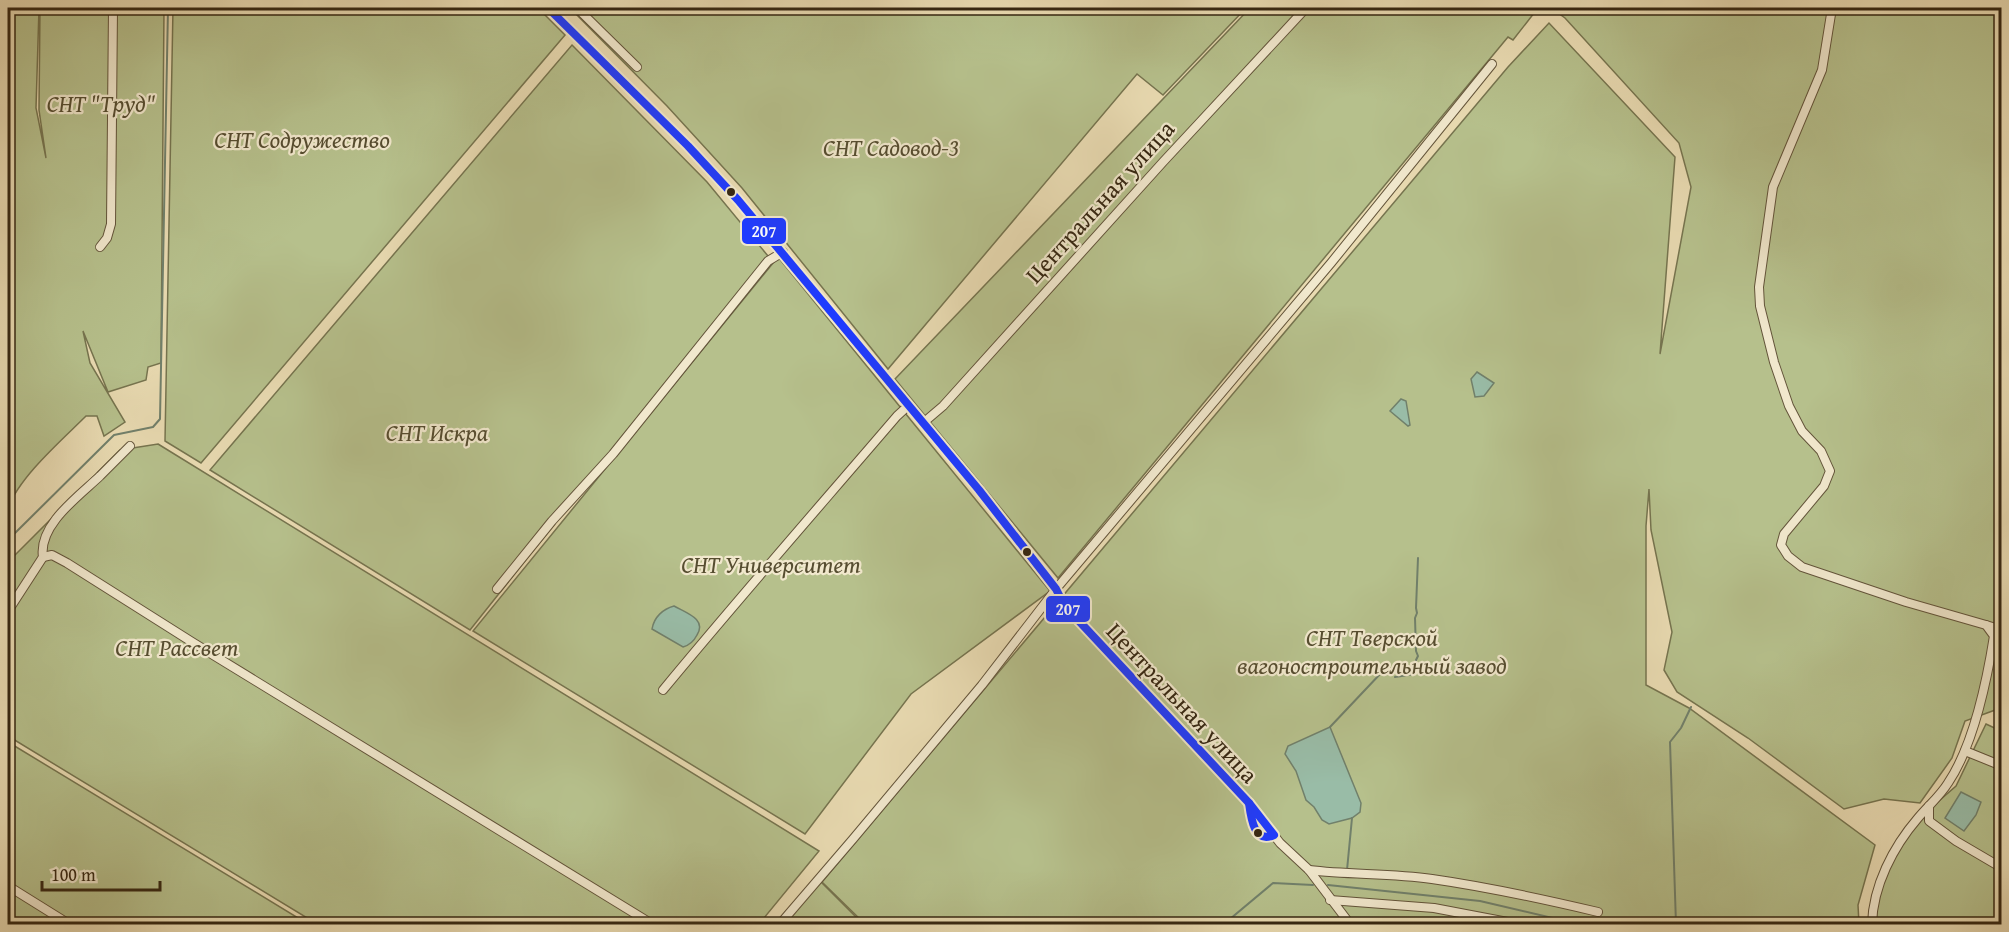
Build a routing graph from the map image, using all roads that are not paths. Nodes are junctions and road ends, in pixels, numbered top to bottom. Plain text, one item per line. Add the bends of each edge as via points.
1 (113, 8) edge
2 (548, 8) edge
3 (577, 8) edge
4 (1306, 8) edge
5 (1832, 8) edge
6 (1492, 64) dead end
7 (637, 67) dead end
8 (100, 247) dead end
9 (783, 252) junction
10 (909, 405) junction
11 (923, 423) junction
12 (130, 446) dead end
13 (43, 557) junction
14 (496, 589) dead end
15 (1056, 589) junction
16 (8, 611) edge
17 (1986, 625) junction
18 (2001, 630) edge
19 (663, 690) dead end
20 (1965, 751) junction
21 (2001, 766) edge
22 (1929, 806) junction
23 (2001, 868) edge
24 (1309, 870) junction
25 (8, 886) edge
26 (1330, 900) junction
27 (1598, 912) dead end
28 (1872, 921) edge
29 (69, 924) edge
30 (652, 924) edge
31 (780, 924) edge
32 (1350, 924) edge
33 (1518, 924) edge
34 (1880, 924) edge

1 - 8 street via 111,224
2 - 9 street, Центральная улица via 688,146
3 - 7 street
4 - 11 street, Центральная улица via 943,406
5 - 17 street via 1822,70 1773,187 1759,287 1774,362 1789,406 1830,471 1824,486 1785,534 1781,545 1802,567
6 - 15 street via 1331,263
9 - 10 street, Центральная улица
9 - 14 street via 768,261 613,454
10 - 11 street, Центральная улица
10 - 19 street
11 - 15 street, Центральная улица
12 - 13 street via 48,530
13 - 16 street
13 - 30 street via 52,555 67,563
15 - 24 street, Центральная улица via 1064,605
15 - 31 street via 982,685
17 - 18 street
17 - 20 street via 1994,636 1993,647
20 - 21 street
20 - 22 street via 1948,783
22 - 23 street via 1929,821
22 - 28 street via 1895,850 1876,893
24 - 26 street, Центральная улица
24 - 27 street via 1430,879
25 - 29 street
26 - 32 street, Центральная улица
26 - 33 street via 1434,908
28 - 34 street

